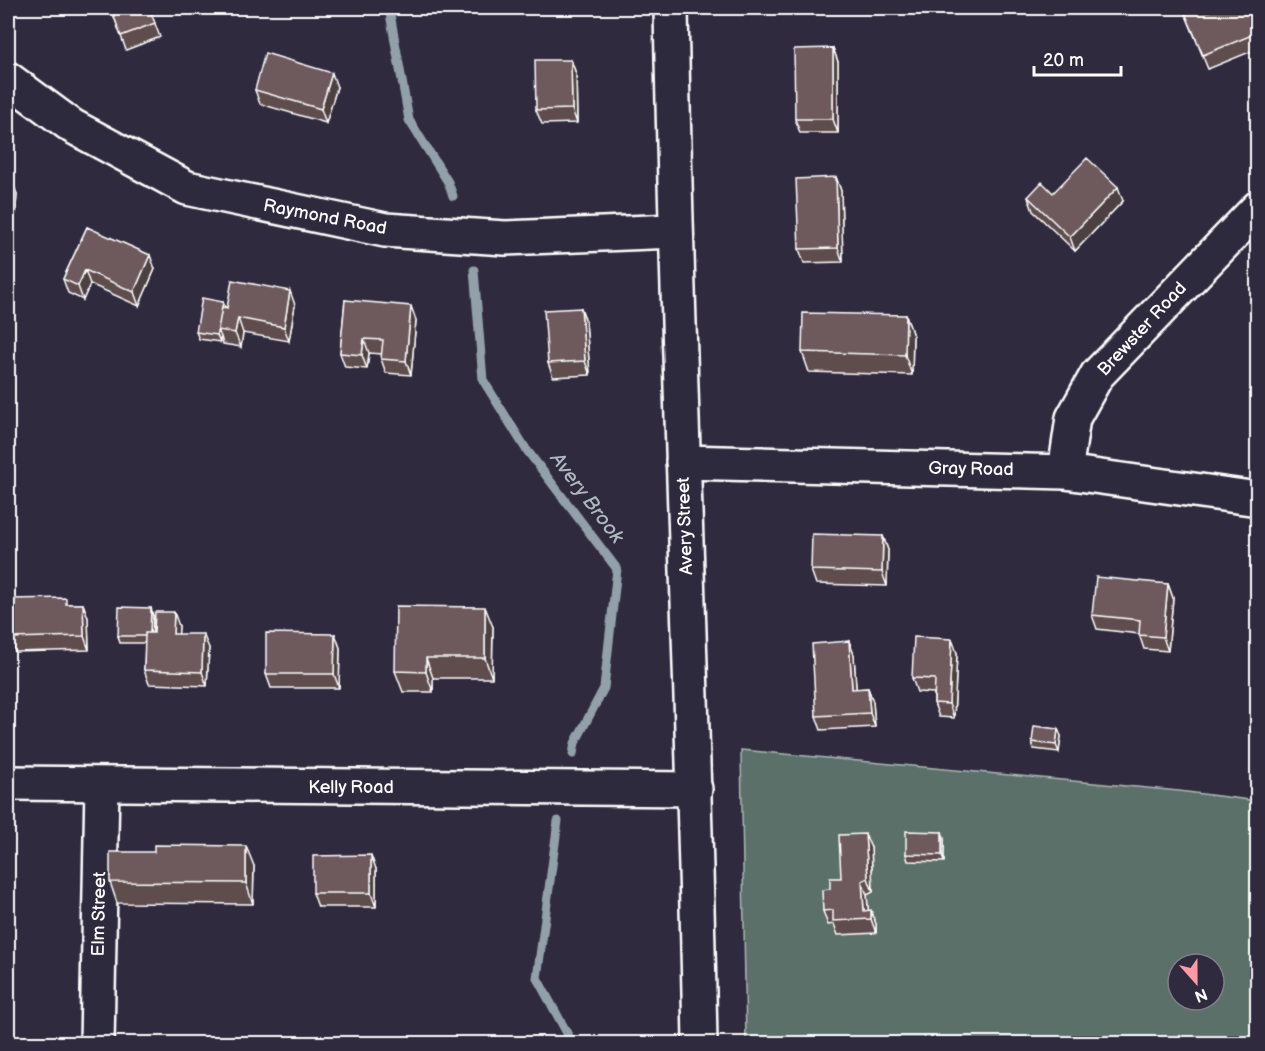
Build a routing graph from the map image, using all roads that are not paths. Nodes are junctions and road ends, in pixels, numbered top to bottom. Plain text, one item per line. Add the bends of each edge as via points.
1 (671, 8) edge
2 (8, 79) edge
3 (1257, 208) edge
4 (675, 231) junction
5 (683, 462) junction
6 (1065, 472) junction
7 (1257, 499) edge
8 (8, 783) edge
9 (102, 785) junction
10 (695, 789) junction
11 (97, 1044) edge
12 (700, 1044) edge

1 - 4 street, Avery Street
2 - 4 street, Raymond Road via 72,126 187,188 385,230 505,238
3 - 6 street, Brewster Road via 1097,375 1073,418
4 - 5 street, Avery Street
5 - 6 street, Gray Road
5 - 10 street, Avery Street
6 - 7 street, Gray Road
8 - 9 street, Kelly Road
9 - 10 street, Kelly Road
9 - 11 street, Elm Street
10 - 12 street, Avery Street

